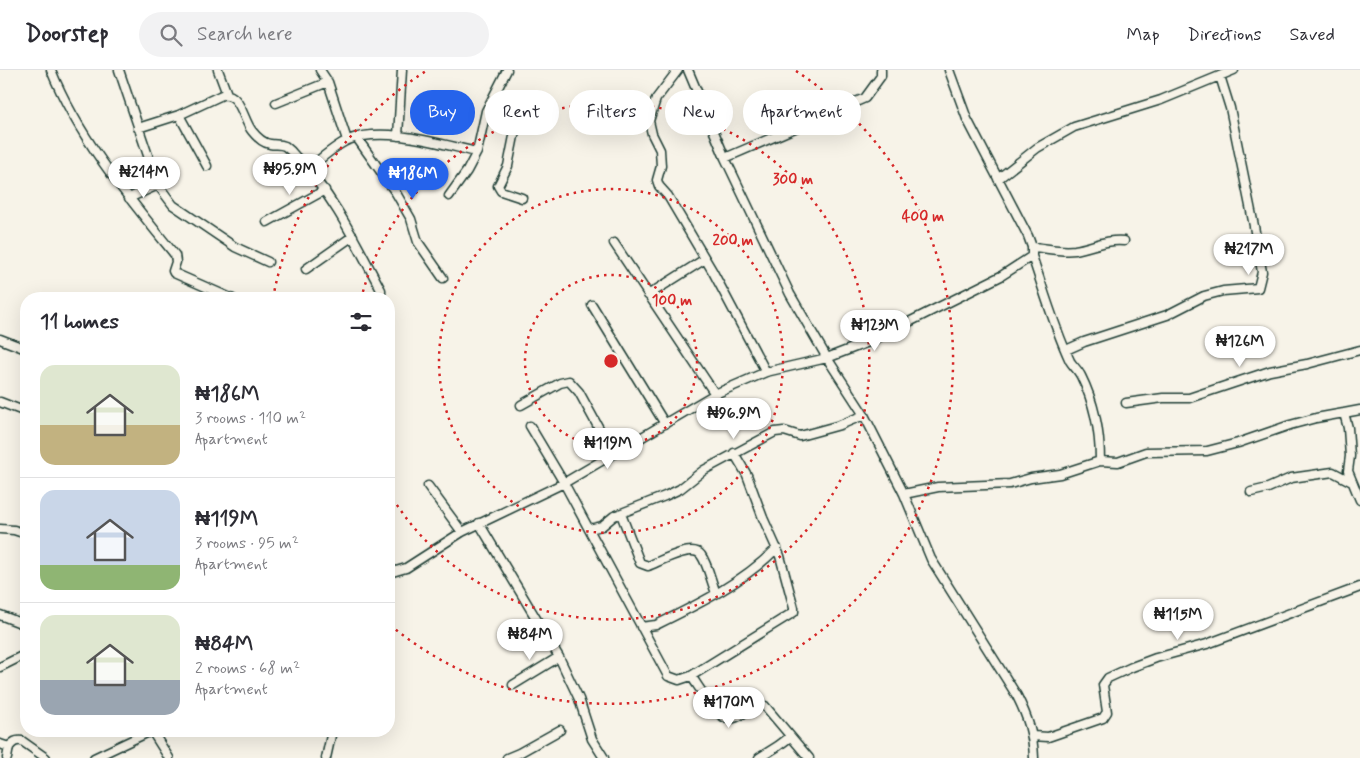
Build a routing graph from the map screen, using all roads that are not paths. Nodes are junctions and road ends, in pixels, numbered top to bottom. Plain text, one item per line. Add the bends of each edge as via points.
1 (51, 70) edge
2 (119, 70) edge
3 (218, 70) edge
4 (320, 70) edge
5 (402, 70) edge
6 (507, 70) edge
7 (678, 70) edge
8 (688, 70) edge
9 (881, 70) edge
10 (949, 70) edge
11 (1234, 70) edge
12 (1220, 76) junction
13 (328, 82) junction
14 (497, 90) edge
15 (227, 94) junction
16 (276, 103) dead end
17 (179, 116) junction
18 (485, 116) edge
19 (138, 128) junction
20 (514, 135) edge
21 (398, 136) junction
22 (357, 138) junction
23 (347, 140) junction
24 (477, 152) junction
25 (725, 158) junction
26 (207, 166) dead end
27 (308, 169) junction
28 (998, 179) junction
29 (158, 185) junction
30 (325, 190) junction
31 (449, 196) dead end
32 (129, 198) junction
33 (522, 198) dead end
34 (266, 222) dead end
35 (352, 236) junction
36 (1124, 241) dead end
37 (614, 243) dead end
38 (1032, 247) junction
39 (1032, 256) junction
40 (705, 259) junction
41 (268, 262) dead end
42 (306, 269) dead end
43 (444, 278) dead end
44 (216, 292) edge
45 (381, 292) edge
46 (648, 294) junction
47 (592, 305) dead end
48 (0, 339) edge
49 (20, 347) edge
50 (1066, 350) junction
51 (1360, 350) edge
52 (827, 358) junction
53 (766, 372) junction
54 (715, 394) junction
55 (0, 402) edge
56 (1126, 403) dead end
57 (521, 405) dead end
58 (20, 410) edge
59 (1360, 410) edge
60 (1344, 414) junction
61 (864, 415) junction
62 (665, 424) junction
63 (530, 426) dead end
64 (734, 453) junction
65 (612, 454) junction
66 (1100, 461) junction
67 (1352, 482) junction
68 (564, 483) junction
69 (428, 486) dead end
70 (1251, 492) dead end
71 (904, 494) junction
72 (1360, 500) edge
73 (620, 514) junction
74 (479, 523) junction
75 (0, 529) edge
76 (589, 529) junction
77 (20, 532) dead end
78 (462, 532) junction
79 (777, 548) junction
80 (395, 571) edge
81 (1360, 587) edge
82 (716, 593) junction
83 (0, 615) edge
84 (20, 623) edge
85 (641, 627) junction
86 (559, 656) junction
87 (20, 657) edge
88 (0, 667) edge
89 (691, 676) junction
90 (513, 685) dead end
91 (560, 730) dead end
92 (1033, 736) junction
93 (139, 737) edge
94 (156, 737) edge
95 (331, 737) edge
96 (790, 737) junction
97 (0, 744) edge
98 (9, 748) junction
99 (7, 758) edge
100 (46, 758) edge
101 (94, 758) edge
102 (169, 758) edge
103 (326, 758) edge
104 (507, 758) edge
105 (604, 758) edge
106 (759, 758) edge
107 (809, 758) edge
108 (1034, 758) edge

1 - 32 street via 91,147
2 - 19 street
3 - 15 street
4 - 13 street
5 - 21 street
6 - 14 street
7 - 40 street via 656,99 649,121 660,150 661,166 657,180
8 - 25 street
9 - 25 street via 881,76 865,98
10 - 28 street via 967,119
11 - 12 street
12 - 28 street via 1161,100 1074,128 1037,148
12 - 50 street via 1230,108 1254,226 1262,272 1258,288 1204,296 1167,315
13 - 16 street
13 - 23 street
15 - 17 street
15 - 27 street via 236,100 250,130 268,144 284,146
17 - 19 street
17 - 26 street
18 - 24 street
19 - 29 street
20 - 33 street via 508,166 498,186 501,191
21 - 22 street via 369,134
21 - 24 street
22 - 23 street
22 - 43 street via 396,193 411,219 418,242
23 - 27 street
24 - 31 street
25 - 52 street via 790,294
27 - 30 street
28 - 38 street
29 - 32 street
29 - 41 street via 173,205 188,216 235,247
30 - 34 street
30 - 35 street
32 - 44 street via 175,254 174,273
35 - 42 street
35 - 45 street
36 - 38 street via 1113,240 1060,251
37 - 46 street
38 - 39 street
39 - 50 street
39 - 52 street via 1001,276 872,341
40 - 46 street
40 - 53 street
46 - 54 street
47 - 62 street
48 - 49 street
50 - 66 street via 1094,408
51 - 56 street via 1270,371 1189,398
52 - 53 street
52 - 61 street
53 - 54 street
54 - 62 street
55 - 58 street
57 - 65 street via 569,381 579,392
59 - 60 street
60 - 66 street via 1298,423 1207,451 1146,452 1118,462
60 - 67 street via 1348,428 1348,470
61 - 64 street via 800,436 775,432
61 - 71 street
62 - 65 street
63 - 68 street
64 - 73 street via 673,492
64 - 79 street via 747,475
65 - 68 street
66 - 71 street via 1060,474 1010,484 938,487
67 - 70 street via 1333,472 1291,478
67 - 72 street
68 - 74 street
68 - 76 street
69 - 78 street
71 - 92 street via 931,559 1017,696
73 - 76 street via 602,526
73 - 82 street via 640,564 648,566 677,554 695,551 701,555
74 - 78 street
74 - 86 street
75 - 77 street
76 - 85 street
78 - 80 street via 406,568
79 - 82 street via 742,579
79 - 89 street via 794,612
81 - 92 street via 1207,644 1132,667 1104,682 1106,712 1103,718 1048,737
82 - 85 street via 656,625
83 - 84 street
85 - 89 street via 668,676 679,680
86 - 90 street
86 - 105 street via 579,699 592,739
87 - 88 street
89 - 96 street via 725,718 734,718 762,704
91 - 104 street
92 - 108 street
93 - 101 street
94 - 102 street
95 - 103 street
96 - 106 street
96 - 107 street
97 - 98 street
98 - 99 street
98 - 100 street via 18,740

